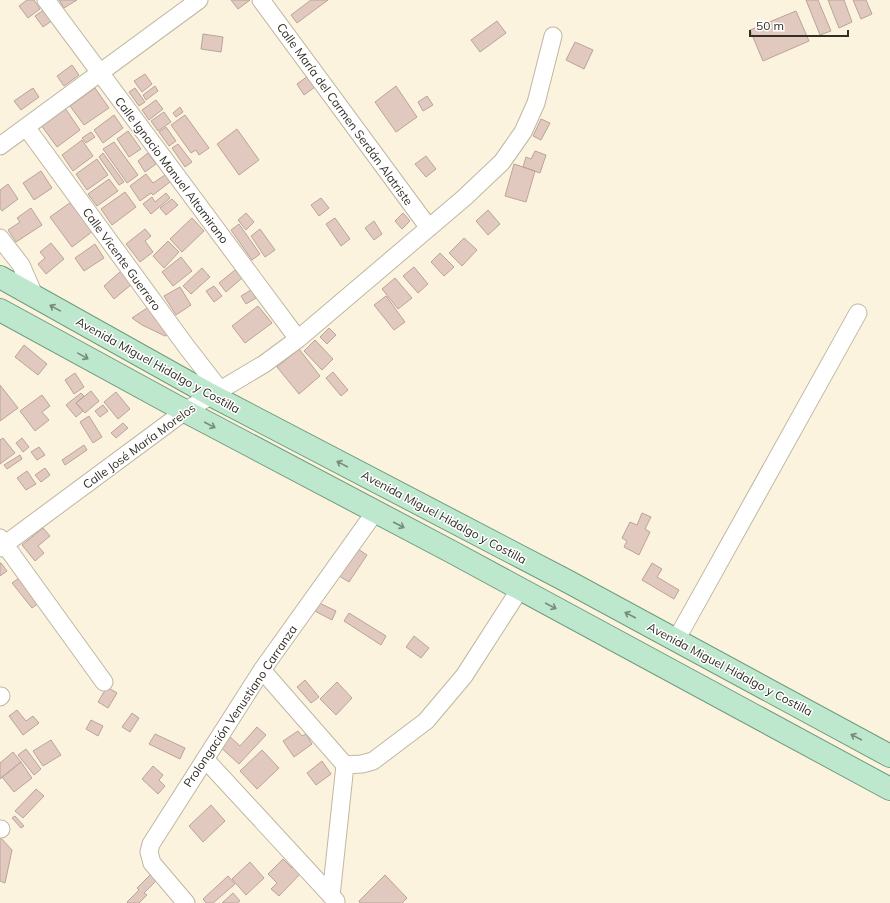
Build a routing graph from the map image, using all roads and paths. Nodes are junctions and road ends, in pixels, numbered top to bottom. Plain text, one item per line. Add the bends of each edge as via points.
1 (46, 0) edge
2 (199, 0) edge
3 (261, 0) edge
4 (553, 36) dead end
5 (99, 73) junction
6 (26, 127) junction
7 (0, 146) edge
8 (429, 228) junction
9 (0, 238) edge
10 (0, 277) edge
11 (35, 297) junction
12 (0, 310) edge
13 (858, 313) dead end
14 (298, 339) junction
15 (215, 392) junction
16 (185, 411) junction
17 (375, 512) junction
18 (2, 543) edge
19 (520, 589) junction
20 (676, 640) junction
21 (262, 670) junction
22 (104, 682) dead end
23 (890, 756) edge
24 (205, 759) junction
25 (345, 765) junction
26 (890, 788) edge
27 (335, 899) edge
28 (186, 903) edge

1 - 5 street, Calle Ignacio Manuel Altamirano
2 - 5 street
3 - 8 street, Calle María del Carmen Serdán Alatriste
4 - 8 street, Calle José María Morelos via 536,103 523,132 502,162
5 - 6 street
5 - 14 street, Calle Ignacio Manuel Altamirano
6 - 7 street
6 - 15 street, Calle Vicente Guerrero via 186,346
8 - 14 street, Calle José María Morelos
9 - 11 street via 21,265
10 - 11 main road, Avenida Miguel Hidalgo y Costilla
15 -> 11 main road, Avenida Miguel Hidalgo y Costilla
12 -> 16 main road
13 - 20 street
14 - 15 street, Calle José María Morelos via 264,364
15 - 16 street, Calle José María Morelos
20 -> 15 main road, Avenida Miguel Hidalgo y Costilla
16 -> 17 main road
16 - 18 street, Calle José María Morelos
17 -> 19 main road
17 - 21 street, Prolongación Venustiano Carranza
18 - 22 street
19 - 25 street via 464,676 426,721 373,761
19 -> 26 main road
23 -> 20 main road, Avenida Miguel Hidalgo y Costilla
21 - 24 street, Prolongación Venustiano Carranza
21 - 25 street
24 - 27 street
24 - 28 street, Prolongación Venustiano Carranza via 151,844 149,852 152,863
25 - 27 street

